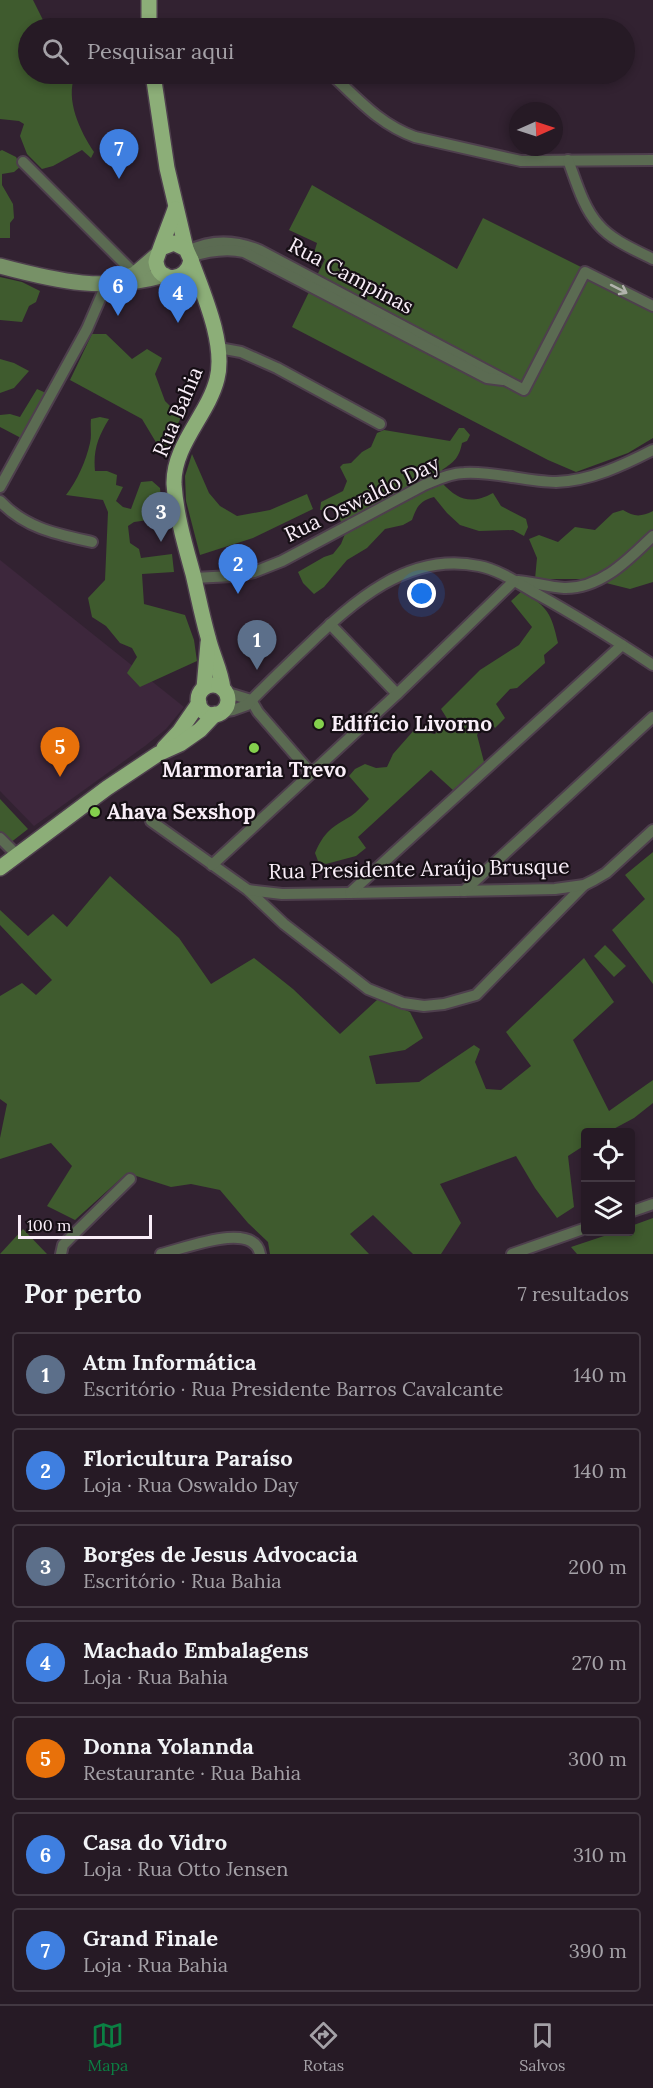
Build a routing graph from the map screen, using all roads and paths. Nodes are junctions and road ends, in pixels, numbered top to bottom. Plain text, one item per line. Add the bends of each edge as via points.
1 (149, 0) edge
2 (149, 18) edge
3 (154, 84) edge
4 (341, 84) edge
5 (568, 160) junction
6 (653, 160) edge
7 (23, 162) dead end
8 (175, 209) junction
9 (159, 252) junction
10 (189, 254) junction
11 (653, 259) edge
12 (0, 266) edge
13 (135, 274) junction
14 (170, 276) junction
15 (106, 285) junction
16 (653, 306) edge
17 (207, 308) junction
18 (219, 348) junction
19 (380, 424) dead end
20 (653, 450) edge
21 (0, 487) edge
22 (0, 501) edge
23 (653, 536) edge
24 (92, 542) dead end
25 (194, 578) junction
26 (514, 581) junction
27 (330, 624) junction
28 (208, 640) junction
29 (622, 645) junction
30 (653, 666) edge
31 (204, 688) junction
32 (224, 691) junction
33 (397, 694) junction
34 (251, 700) junction
35 (199, 703) junction
36 (218, 713) junction
37 (653, 717) edge
38 (158, 754) junction
39 (311, 773) junction
40 (151, 821) dead end
41 (653, 830) edge
42 (0, 838) edge
43 (16, 854) junction
44 (212, 865) junction
45 (0, 868) edge
46 (584, 885) junction
47 (248, 890) junction
48 (464, 891) junction
49 (350, 893) junction
50 (130, 1179) dead end
51 (653, 1204) edge
52 (635, 1210) edge
53 (581, 1229) edge
54 (61, 1254) edge
55 (161, 1254) edge
56 (260, 1254) edge
57 (512, 1254) edge

1 - 2 main road
3 - 8 main road, Rua Bahia
4 - 5 street via 379,120 415,137 521,160
5 - 6 street
5 - 11 street via 599,225
7 - 13 street
8 - 9 main road
8 - 10 main road, Rua Bahia
9 - 10 main road via 174,243
9 - 13 main road
9 - 14 main road via 158,269
10 - 14 main road via 184,274
10 -> 16 street, Rua Campinas via 234,250 254,256 524,390 585,272
10 - 17 main road, Rua Bahia
12 - 15 main road
13 - 15 main road
14 - 15 main road
14 - 17 main road, Rua Bahia via 193,287
15 - 21 street via 87,329
17 - 18 main road, Rua Bahia
18 - 19 street via 241,352 277,368
18 - 25 main road, Rua Bahia via 217,379 182,449 175,475 178,511
20 - 25 street, Rua Oswaldo Day via 623,465 569,480 463,473 446,477 282,561 254,572
22 - 24 street via 26,523
23 - 26 street via 622,566 584,586 563,588
25 - 28 main road, Rua Bahia
26 - 27 street via 481,566 441,564 413,569 364,595
26 - 29 street
26 - 33 street
27 - 33 street
27 - 34 street
28 - 31 main road, Rua Bahia
28 - 32 main road, Rua Bahia
29 - 30 street
29 - 49 street
31 - 32 main road via 212,685
31 - 35 main road
32 - 34 street
32 - 36 main road via 227,702
33 - 39 street
34 - 36 street via 242,708
34 - 39 street
35 - 36 main road via 205,712
35 - 38 main road
36 - 38 main road via 194,735
37 - 48 street
38 - 43 main road
39 - 44 street
40 - 44 street, Rua Presidente Araújo Brusque
41 - 46 street, Rua Presidente Araújo Brusque via 606,873
42 - 43 street
43 - 45 main road
44 - 47 street, Rua Presidente Araújo Brusque
46 - 47 street via 476,995 424,1006 403,1003 368,988 284,924
46 - 48 street, Rua Presidente Araújo Brusque
47 - 49 street, Rua Presidente Araújo Brusque
48 - 49 street, Rua Presidente Araújo Brusque
50 - 54 street via 74,1233 63,1245
51 - 52 street
53 - 57 street
55 - 56 street via 239,1236 251,1240

